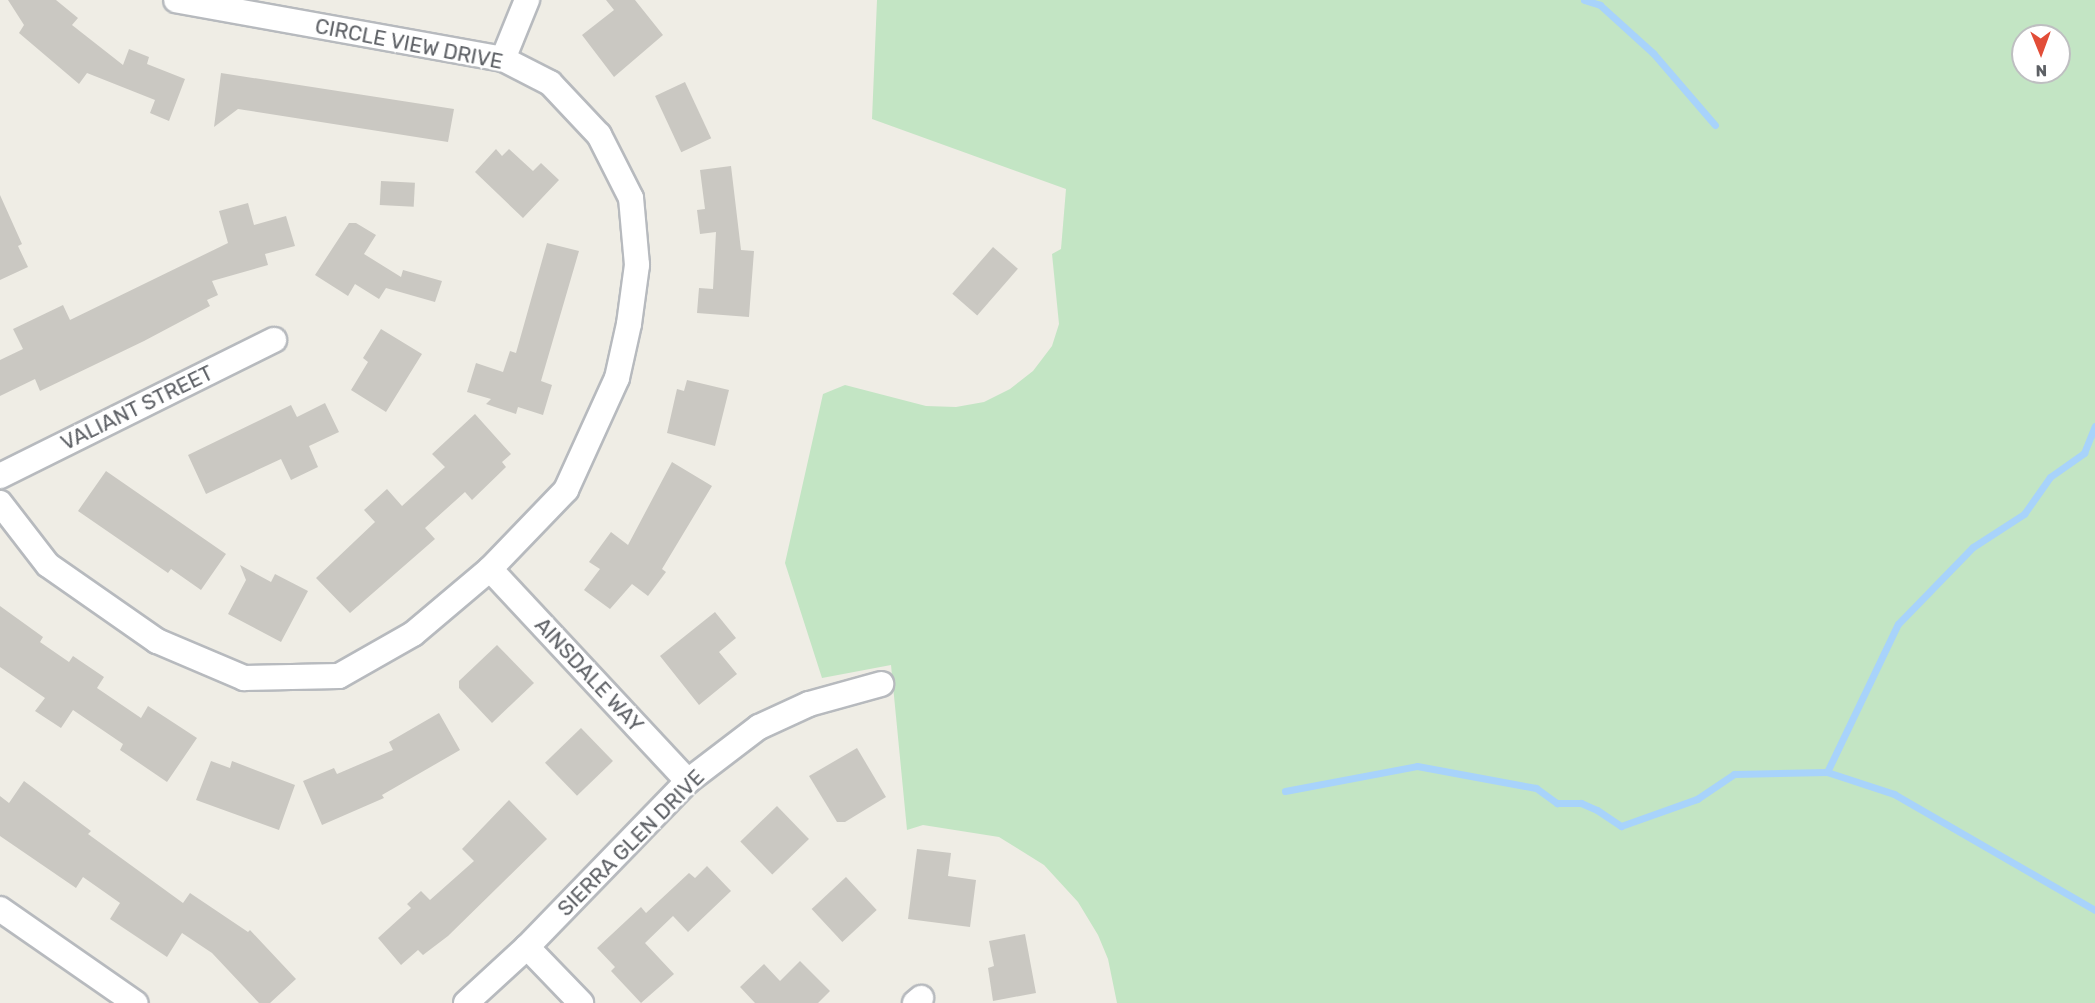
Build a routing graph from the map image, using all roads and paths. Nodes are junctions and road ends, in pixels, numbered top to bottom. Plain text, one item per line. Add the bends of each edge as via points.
1 (176, 0) edge
2 (527, 0) edge
3 (503, 59) junction
4 (274, 340) dead end
5 (0, 476) edge
6 (0, 503) edge
7 (490, 569) junction
8 (881, 684) dead end
9 (688, 781) junction
10 (0, 909) edge
11 (527, 947) junction
12 (135, 1003) edge
13 (466, 1003) edge
14 (581, 1003) edge

1 - 3 street, CIRCLE VIEW DRIVE
2 - 3 street
3 - 7 street, CIRCLE VIEW DRIVE via 550,83 599,135 631,198 637,265 629,324 601,420 566,490
4 - 5 street, VALIANT STREET
6 - 7 street, CIRCLE VIEW DRIVE via 48,565 157,641 244,678 339,676 413,634
7 - 9 street, AINSDALE WAY
8 - 9 street, SIERRA GLEN DRIVE via 809,704 759,727
9 - 11 street, SIERRA GLEN DRIVE
10 - 12 street
11 - 13 street, SIERRA GLEN DRIVE
11 - 14 street

